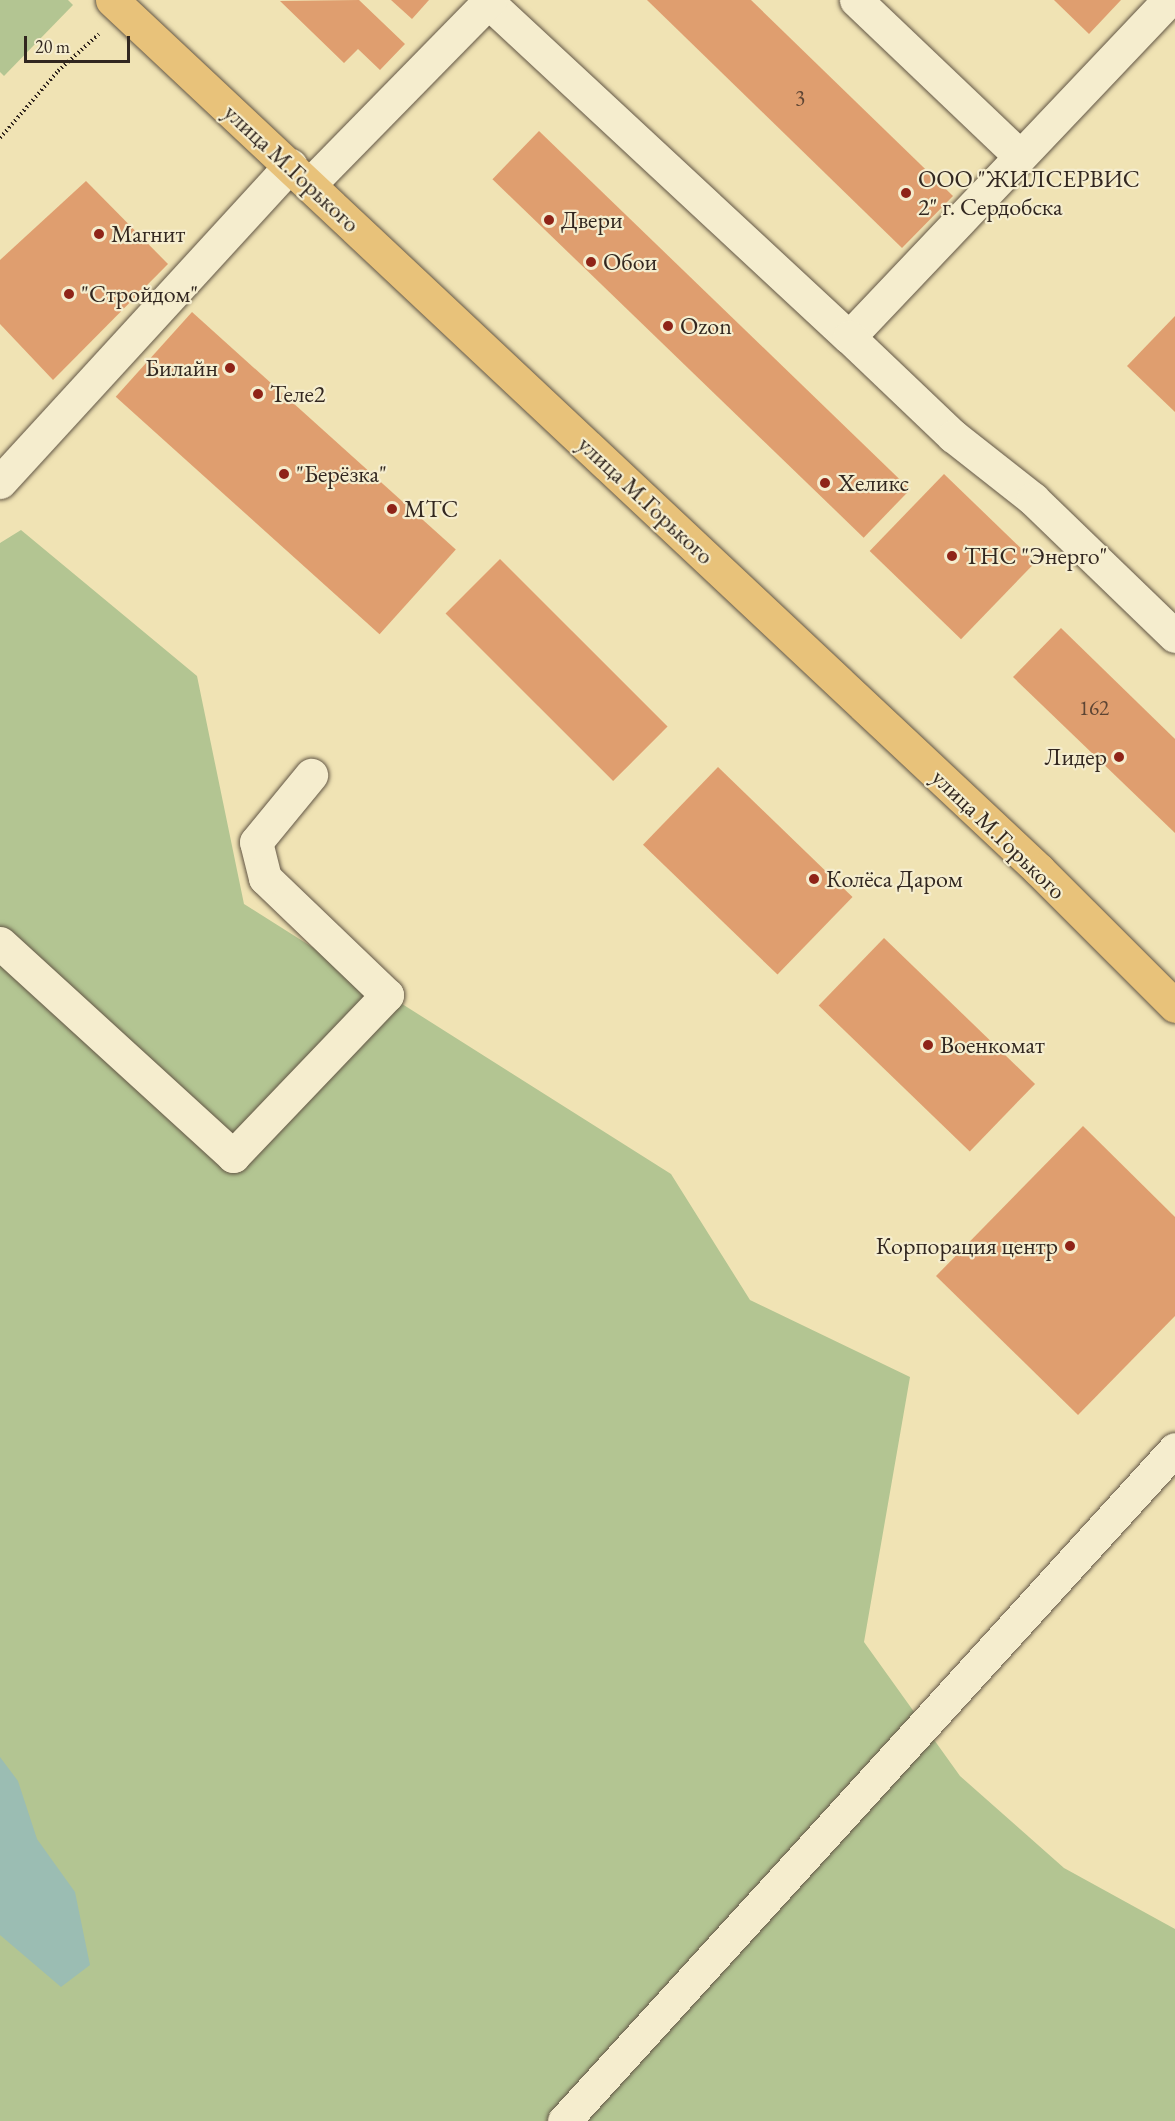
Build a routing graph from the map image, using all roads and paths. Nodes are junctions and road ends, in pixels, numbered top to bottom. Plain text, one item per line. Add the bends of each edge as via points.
1 (856, 0) edge
2 (1168, 0) edge
3 (489, 1) edge
4 (118, 6) edge
5 (0, 138) edge
6 (1020, 156) junction
7 (300, 175) junction
8 (849, 337) junction
9 (0, 482) edge
10 (1175, 636) edge
11 (311, 775) dead end
12 (0, 943) edge
13 (1175, 1006) edge
14 (1175, 1449) edge
15 (564, 2121) edge

1 - 6 street
2 - 6 street
3 - 7 street
3 - 8 street
4 - 5 path
4 - 7 main road, улица М.Горького
6 - 8 street
7 - 9 street
7 - 13 main road, улица М.Горького via 1039,870
8 - 10 street via 952,436 1033,500
11 - 12 street via 256,842 265,879 387,995 232,1156
14 - 15 street

